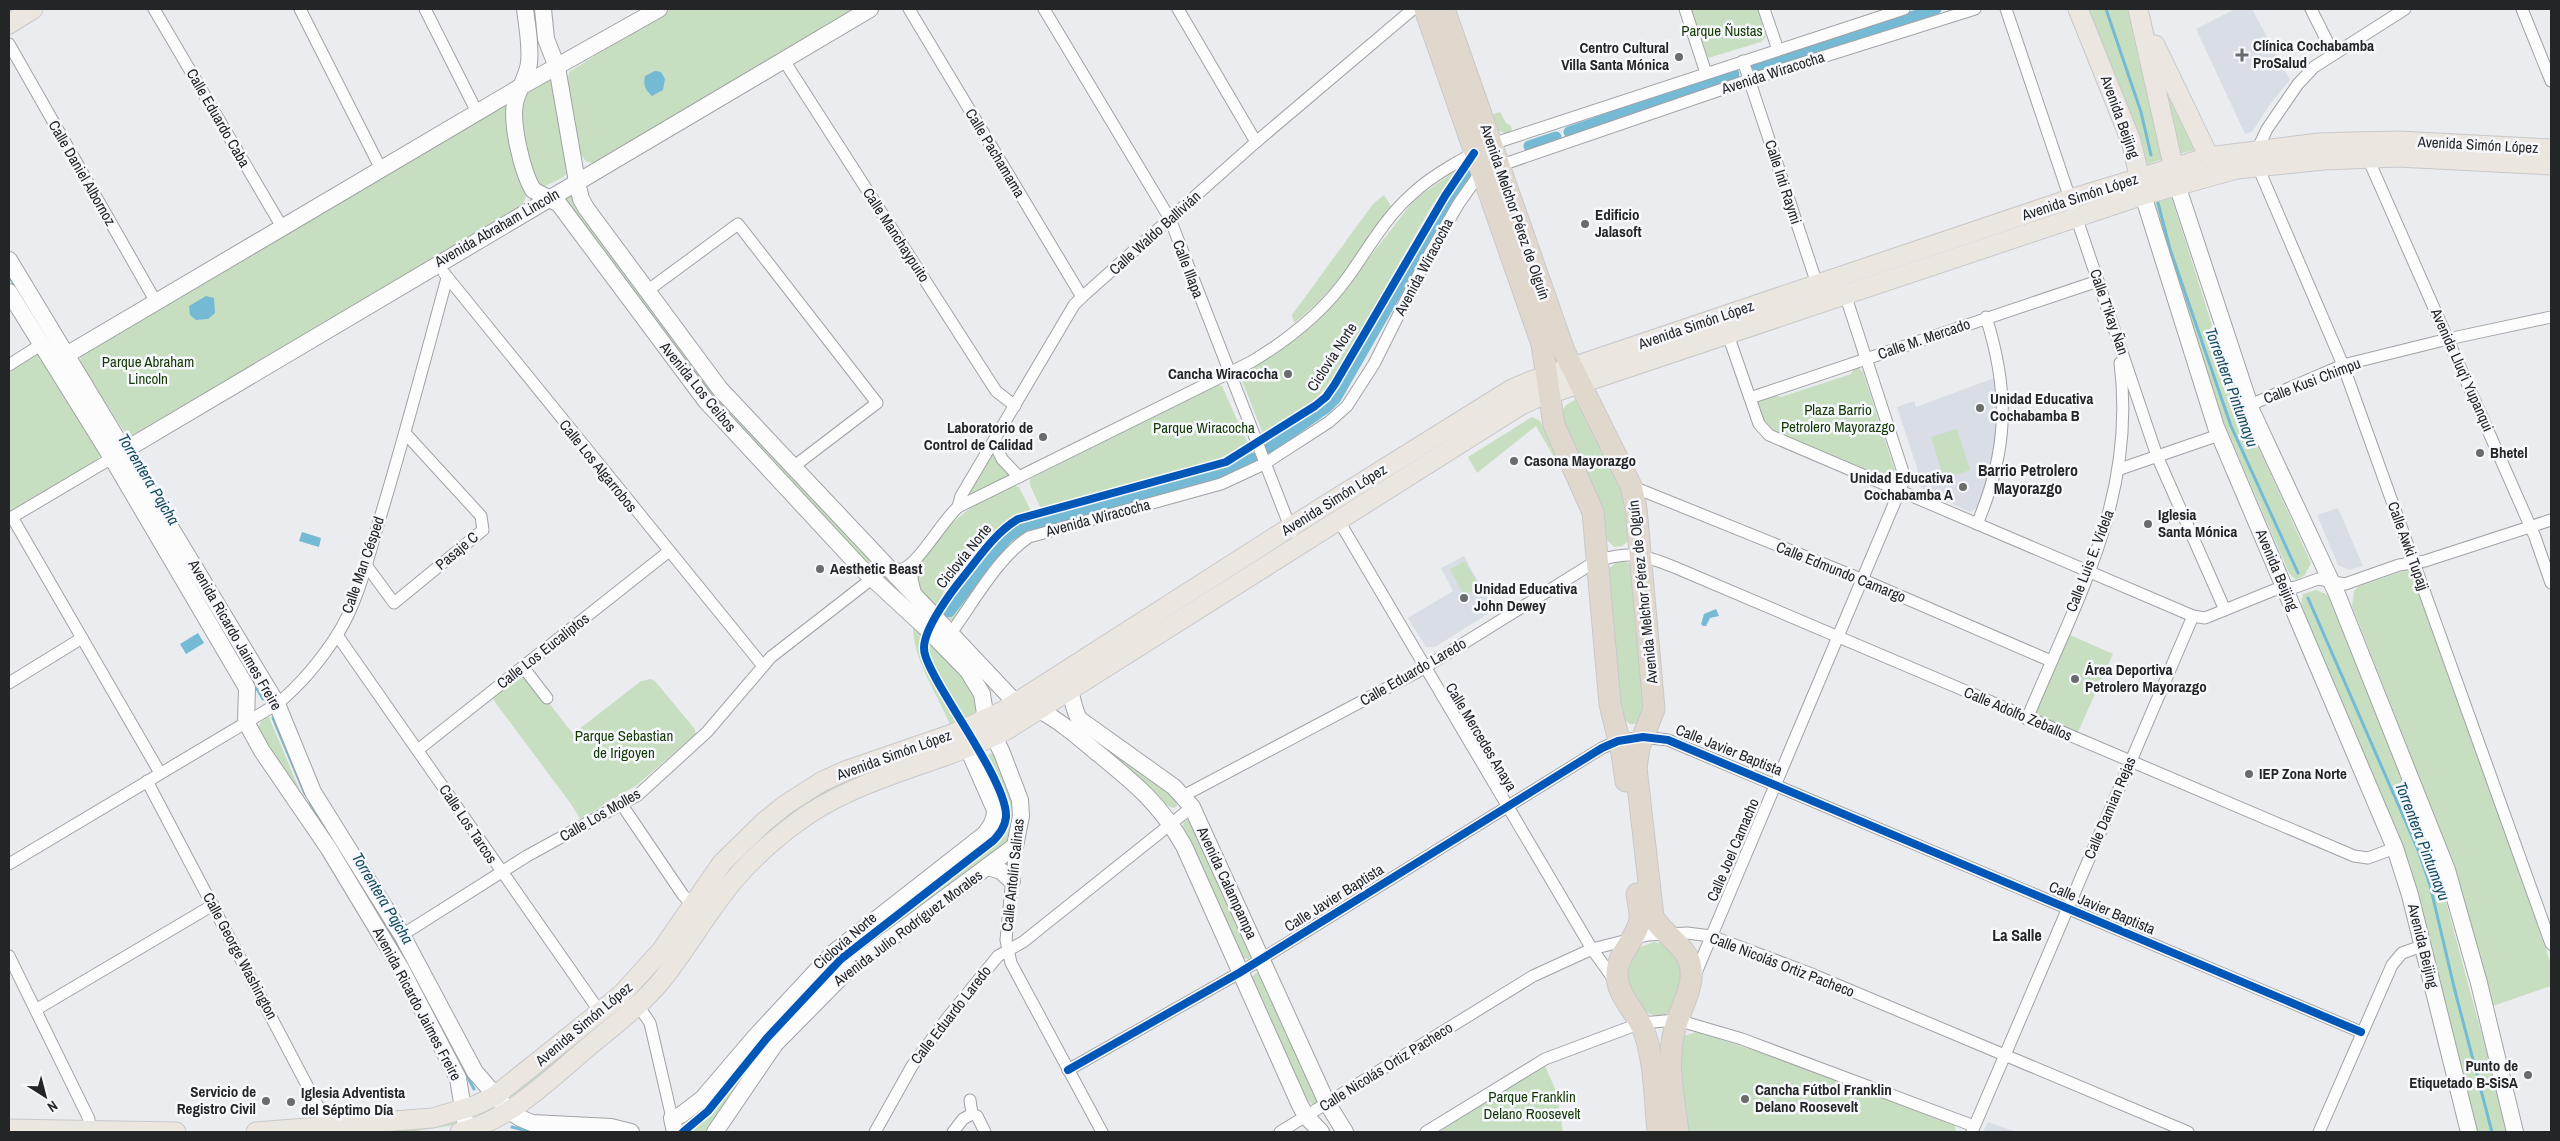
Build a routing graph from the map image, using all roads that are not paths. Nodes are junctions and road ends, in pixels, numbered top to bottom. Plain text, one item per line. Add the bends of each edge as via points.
1 (33, 9) edge
2 (154, 9) edge
3 (300, 9) edge
4 (425, 9) edge
5 (525, 9) edge
6 (543, 9) edge
7 (659, 9) edge
8 (870, 9) edge
9 (909, 9) edge
10 (1044, 9) edge
11 (1178, 9) edge
12 (1414, 9) edge
13 (1425, 9) edge
14 (1444, 9) edge
15 (1685, 9) edge
16 (1764, 9) edge
17 (1904, 9) edge
18 (1975, 9) edge
19 (2006, 9) edge
20 (2078, 9) edge
21 (2311, 9) edge
22 (2405, 9) edge
23 (2522, 9) edge
24 (2139, 13) edge
25 (9, 24) edge
26 (9, 44) edge
27 (1778, 50) junction
28 (2333, 53) junction
29 (784, 59) junction
30 (1743, 61) junction
31 (557, 67) junction
32 (1706, 73) junction
33 (1749, 80) junction
34 (2551, 81) edge
35 (522, 86) junction
36 (478, 112) junction
37 (1256, 142) junction
38 (2551, 149) edge
39 (2209, 157) junction
40 (2370, 158) junction
41 (1487, 159) junction
42 (2258, 159) junction
43 (2551, 165) edge
44 (381, 169) junction
45 (2172, 177) junction
46 (577, 182) junction
47 (2145, 185) junction
48 (549, 198) junction
49 (2070, 199) junction
50 (2077, 218) junction
51 (1170, 219) junction
52 (282, 227) junction
53 (9, 260) edge
54 (438, 263) junction
55 (447, 278) junction
56 (2098, 281) junction
57 (1817, 284) junction
58 (1842, 286) junction
59 (647, 291) junction
60 (9, 292) edge
61 (1082, 297) junction
62 (156, 302) junction
63 (1823, 302) junction
64 (1986, 317) junction
65 (2551, 317) edge
66 (1728, 335) junction
67 (2117, 336) junction
68 (2448, 339) junction
69 (42, 344) junction
70 (68, 354) junction
71 (1866, 358) junction
72 (9, 365) edge
73 (2343, 365) junction
74 (1229, 373) junction
75 (1577, 375) junction
76 (1549, 384) junction
77 (1750, 398) junction
78 (2250, 405) junction
79 (1015, 406) junction
80 (405, 433) junction
81 (2219, 435) junction
82 (994, 442) junction
83 (119, 454) junction
84 (2157, 456) junction
85 (1264, 464) junction
86 (793, 467) junction
87 (2120, 469) junction
88 (1019, 477) junction
89 (1631, 486) junction
90 (1898, 491) junction
91 (958, 507) junction
92 (10, 518) edge
93 (2551, 520) edge
94 (1339, 521) junction
95 (1977, 524) junction
96 (2530, 527) junction
97 (1289, 528) junction
98 (1300, 544) junction
99 (668, 552) junction
100 (1642, 554) junction
101 (1598, 560) junction
102 (913, 562) junction
103 (2414, 562) junction
104 (366, 565) junction
105 (888, 567) junction
106 (2090, 570) junction
107 (872, 579) junction
108 (1861, 579) junction
109 (2330, 581) junction
110 (2551, 583) edge
111 (2284, 588) junction
112 (917, 598) junction
113 (2225, 610) junction
114 (2193, 616) junction
115 (951, 633) junction
116 (337, 635) junction
117 (1837, 636) junction
118 (82, 638) junction
119 (2051, 661) junction
120 (762, 666) junction
121 (523, 667) junction
122 (1424, 668) junction
123 (1066, 682) junction
124 (9, 683) edge
125 (547, 698) dead end
126 (1016, 703) junction
127 (278, 704) junction
128 (1039, 710) junction
129 (2027, 719) junction
130 (246, 722) junction
131 (1078, 728) junction
132 (990, 729) junction
133 (1643, 737) junction
134 (964, 739) junction
135 (1618, 741) junction
136 (419, 749) junction
137 (2130, 761) junction
138 (160, 773) junction
139 (147, 781) junction
140 (1776, 784) junction
141 (1187, 801) junction
142 (622, 806) junction
143 (1507, 806) junction
144 (1171, 823) junction
145 (1015, 846) junction
146 (2395, 848) junction
147 (9, 864) edge
148 (988, 867) junction
149 (501, 873) junction
150 (1012, 881) junction
151 (213, 905) junction
152 (692, 906) junction
153 (2068, 909) junction
154 (707, 917) junction
155 (1665, 933) junction
156 (402, 935) junction
157 (1711, 936) junction
158 (1630, 939) junction
159 (2551, 944) edge
160 (2422, 946) junction
161 (1592, 949) junction
162 (1007, 951) junction
163 (9, 956) edge
164 (1262, 959) junction
165 (1239, 973) junction
166 (1690, 986) junction
167 (1619, 987) junction
168 (638, 1005) junction
169 (36, 1009) junction
170 (600, 1012) junction
171 (1677, 1020) junction
172 (1642, 1023) junction
173 (2361, 1032) junction
174 (755, 1037) junction
175 (770, 1052) junction
176 (2004, 1056) junction
177 (1068, 1070) junction
178 (496, 1096) junction
179 (970, 1100) dead end
180 (1327, 1104) junction
181 (463, 1110) junction
182 (509, 1111) junction
183 (972, 1114) junction
184 (1306, 1116) junction
185 (674, 1125) edge
186 (9, 1129) edge
187 (1973, 1129) edge
188 (89, 1130) junction
189 (331, 1130) edge
190 (464, 1131) edge
191 (176, 1132) edge
192 (256, 1132) edge
193 (632, 1132) edge
194 (715, 1132) edge
195 (876, 1132) edge
196 (954, 1132) edge
197 (985, 1132) edge
198 (1102, 1132) edge
199 (1280, 1132) edge
200 (1321, 1132) edge
201 (1345, 1132) edge
202 (1426, 1132) edge
203 (1658, 1132) edge
204 (1678, 1132) edge
205 (2188, 1132) edge
206 (2319, 1132) edge
207 (2469, 1132) edge
208 (2515, 1132) edge

1 - 25 main road
2 - 52 street, Calle Eduardo Caba
3 - 44 street
4 - 36 street
5 - 35 street, Avenida Los Ceibos via 529,61
6 - 31 street, Avenida Los Ceibos via 546,39
7 - 31 street
8 - 29 street, Avenida Abraham Lincoln
9 - 61 street, Calle Pachamama
10 - 51 street, Calle Illapa
11 - 37 street
12 - 37 street, Calle Waldo Ballivián
13 - 41 highway, Avenida Melchor Pérez de Olguín
14 - 41 highway, Avenida Melchor Pérez de Olguín
15 - 32 street
16 - 27 street
17 - 27 street, Avenida Wiracocha
18 - 33 street, Avenida Wiracocha
19 - 49 street, Calle T'ikay Ñan
20 - 47 main road, Avenida Beijing via 2131,141
21 - 28 street
22 - 28 street
23 - 34 street
24 - 39 main road
24 - 45 main road
26 - 62 street, Calle Daniel Albornoz
27 - 30 street, Avenida Wiracocha
28 - 42 street via 2314,66 2298,84 2267,129
29 - 46 street, Avenida Abraham Lincoln
29 - 79 street, Calle Manchaypuito via 996,391
30 - 32 street, Avenida Wiracocha
30 - 33 street, Calle Inti Raymi
31 - 35 street
31 - 46 street, Avenida Los Ceibos
32 - 41 street, Avenida Wiracocha
33 - 41 street, Avenida Wiracocha
33 - 57 street, Calle Inti Raymi
35 - 36 street
35 - 48 street, Avenida Los Ceibos via 515,110 520,152 533,190
36 - 44 street
37 - 51 street, Calle Waldo Ballivián
38 - 42 main road, Avenida Simón López via 2399,141 2319,143
39 - 42 main road, Avenida Simón López
39 - 45 main road, Avenida Simón López
40 - 42 main road, Avenida Simón López
40 - 43 main road, Avenida Simón López
40 - 68 street, Avenida Lluq'i Yupanqui
41 - 74 street, Avenida Wiracocha via 1411,194 1326,304 1272,350
41 - 75 highway, Avenida Melchor Pérez de Olguín
41 - 76 highway, Avenida Melchor Pérez de Olguín via 1542,344
41 - 85 street, Avenida Wiracocha via 1438,240 1374,364 1347,406 1329,422
42 - 45 main road, Avenida Simón López via 2216,173
42 - 73 street, Calle Awki Tupajj
44 - 52 street
45 - 47 main road, Avenida Simón López
45 - 78 street
46 - 48 street, Avenida Abraham Lincoln
46 - 59 street, Avenida Los Ceibos via 586,208
47 - 49 main road, Avenida Simón López
47 - 50 main road, Avenida Simón López
47 - 81 street, Avenida Beijing
48 - 54 street, Avenida Abraham Lincoln
48 - 107 street, Avenida Los Ceibos via 559,204 706,401
49 - 50 street, Calle T'ikay Ñan
49 - 58 main road, Avenida Simón López
50 - 56 street, Calle T'ikay Ñan
50 - 58 main road, Avenida Simón López
51 - 61 street, Calle Waldo Ballivián
51 - 74 street, Calle Illapa
52 - 62 street
53 - 70 street, Avenida Ricardo Jaimes Freire
54 - 55 street, Calle Los Algarrobos
54 - 83 street, Avenida Abraham Lincoln
55 - 80 street, Calle Man Césped
55 - 99 street, Calle Los Algarrobos
56 - 64 street, Calle M. Mercado
56 - 67 street, Calle T'ikay Ñan
57 - 58 main road, Avenida Simón López
57 - 63 street, Calle Inti Raymi
57 - 75 main road, Avenida Simón López
58 - 63 main road, Avenida Simón López
58 - 71 street, Calle Joel Camacho
59 - 86 street, Avenida Los Ceibos via 720,389
59 - 86 street via 738,224 877,403
60 - 69 street, Avenida Ricardo Jaimes Freire
61 - 79 street, Calle Waldo Ballivián via 1074,305
62 - 70 street
63 - 66 main road, Avenida Simón López
64 - 71 street, Calle M. Mercado
64 - 95 street via 1997,351 2003,386 2004,422 1998,466
65 - 68 street, Calle Kusi Chimpu
66 - 75 main road, Avenida Simón López
66 - 77 street
67 - 84 street, Calle T'ikay Ñan
67 - 87 street, Calle Luis E. Videla via 2124,418
68 - 73 street, Calle Kusi Chimpu
68 - 96 street, Avenida Lluq'i Yupanqui
69 - 72 street
69 - 83 street, Avenida Ricardo Jaimes Freire
70 - 83 street, Avenida Ricardo Jaimes Freire
71 - 77 street, Calle M. Mercado
71 - 90 street, Calle Joel Camacho via 1905,478
73 - 78 street, Calle Kusi Chimpu
73 - 103 street, Calle Awki Tupajj
74 - 85 street, Calle Illapa
74 - 88 street, Avenida Wiracocha
75 - 76 main road, Avenida Simón López
75 - 89 highway, Avenida Melchor Pérez de Olguín
76 - 94 main road, Avenida Simón López
76 - 97 main road, Avenida Simón López via 1512,389
76 - 101 highway, Avenida Melchor Pérez de Olguín via 1554,425 1590,500
77 - 90 street via 1760,424 1769,435
78 - 109 street
79 - 82 street, Calle Waldo Ballivián
80 - 104 street, Calle Man Césped
80 - 104 street, Pasaje C via 481,516 483,530 394,603
81 - 84 street
81 - 111 street, Avenida Beijing
82 - 88 street via 1002,459
82 - 91 street, Calle Waldo Ballivián via 961,496
83 - 92 street, Avenida Abraham Lincoln
83 - 127 street, Avenida Ricardo Jaimes Freire
83 - 130 street, Avenida Ricardo Jaimes Freire via 247,688
84 - 87 street
84 - 113 street, Calle T'ikay Ñan
85 - 97 street, Calle Illapa
85 - 115 street, Avenida Wiracocha via 1220,484 1029,537 1019,544 987,582
86 - 105 street, Avenida Los Ceibos
87 - 106 street, Calle Luis E. Videla via 2108,521
88 - 91 street, Avenida Wiracocha
89 - 100 highway, Avenida Melchor Pérez de Olguín
89 - 108 street, Calle Edmundo Camargo
90 - 95 street
90 - 108 street, Calle Joel Camacho
91 - 102 street, Avenida Wiracocha
92 - 118 street
93 - 96 street
94 - 98 main road, Avenida Simón López
94 - 122 street, Calle Mercedes Anaya
95 - 106 street
96 - 103 street
96 - 110 street, Avenida Lluq'i Yupanqui
97 - 98 street, Calle Illapa
97 - 123 main road, Avenida Simón López
98 - 123 main road, Avenida Simón López
99 - 120 street, Calle Los Algarrobos
99 - 121 street, Calle Los Eucaliptos
100 - 101 street, Calle Eduardo Laredo via 1629,553
100 - 117 street, Calle Adolfo Zeballos
100 - 133 highway, Avenida Melchor Pérez de Olguín via 1654,709
101 - 122 street, Calle Eduardo Laredo
101 - 135 highway, Avenida Melchor Pérez de Olguín via 1610,704
102 - 105 street via 904,568
102 - 112 street via 912,579
103 - 109 street via 2345,584
103 - 159 street, Calle Awki Tupajj
104 - 116 street, Calle Man Césped
105 - 107 street, Calle Los Molles
105 - 112 street, Avenida Los Ceibos
106 - 114 street
106 - 119 street, Calle Luis E. Videla
107 - 120 street, Calle Los Molles
107 - 132 street, Avenida Los Ceibos via 968,671 982,694
108 - 117 street, Calle Joel Camacho
108 - 119 street, Calle Edmundo Camargo
109 - 111 street via 2318,579
109 - 208 street via 2447,870 2479,983
111 - 113 street
111 - 146 street, Avenida Beijing
112 - 115 street, Avenida Los Ceibos
113 - 114 street via 2205,618
114 - 137 street, Calle Damian Rejas
115 - 126 street, Avenida Los Ceibos
116 - 127 street, Calle Man Césped via 303,680
116 - 136 street, Calle Los Tarcos
117 - 129 street, Calle Adolfo Zeballos
117 - 140 street, Calle Joel Camacho
118 - 124 street
118 - 138 street
119 - 129 street, Calle Luis E. Videla
120 - 142 street, Calle Los Molles via 693,746
121 - 125 street
121 - 136 street, Calle Los Eucaliptos
122 - 141 street, Calle Eduardo Laredo
122 - 143 street, Calle Mercedes Anaya
123 - 126 main road, Avenida Simón López
123 - 128 main road, Avenida Simón López
123 - 131 street, Avenida Calampampa
126 - 132 main road, Avenida Simón López
127 - 130 street, Calle Man Césped
127 - 156 street, Avenida Ricardo Jaimes Freire via 313,792
128 - 131 street, Avenida Calampampa
128 - 132 main road, Avenida Simón López
129 - 137 street, Calle Adolfo Zeballos
130 - 138 street, Calle Man Césped
130 - 181 street, Avenida Ricardo Jaimes Freire via 400,967 458,1078
131 - 141 street, Avenida Calampampa via 1160,776
131 - 144 street, Avenida Calampampa via 1146,793
132 - 134 main road, Avenida Simón López
132 - 145 street, Calle Antolín Salinas via 1020,800 1021,816
133 - 135 street, Calle Javier Baptista
133 - 140 street, Calle Javier Baptista via 1668,740
133 - 155 highway, Avenida Melchor Pérez de Olguín via 1636,768 1653,917
134 - 152 main road, Avenida Simón López via 845,771 804,792 743,842 722,864
134 - 154 main road, Avenida Simón López via 807,814 750,862
134 - 174 street, Avenida Julio Rodríguez Morales via 995,810 990,827 833,953
135 - 143 street, Calle Javier Baptista
135 - 158 highway, Avenida Melchor Pérez de Olguín via 1625,766 1640,920
136 - 149 street, Calle Los Tarcos
137 - 146 street, Calle Adolfo Zeballos via 2354,856 2368,858
137 - 153 street, Calle Damian Rejas
138 - 139 street, Calle Man Césped
139 - 147 street, Calle Man Césped
139 - 151 street, Calle George Washington
140 - 153 street, Calle Javier Baptista
140 - 157 street, Calle Joel Camacho
141 - 144 street, Calle Eduardo Laredo
141 - 164 street, Avenida Calampampa
142 - 149 street, Calle Los Molles
142 - 152 street
143 - 161 street, Calle Mercedes Anaya
143 - 164 street, Calle Javier Baptista
144 - 162 street, Calle Eduardo Laredo
144 - 165 street, Avenida Calampampa
145 - 148 street, Avenida Julio Rodríguez Morales
145 - 150 street, Calle Antolín Salinas
146 - 160 street, Avenida Beijing
148 - 150 street via 1001,871
148 - 175 street, Avenida Julio Rodríguez Morales via 848,970
149 - 156 street, Calle Los Molles
149 - 170 street, Calle Los Tarcos
150 - 162 street, Calle Antolín Salinas
151 - 169 street
151 - 189 street, Calle George Washington
152 - 154 street
152 - 170 main road, Avenida Simón López via 661,951 621,995
153 - 173 street, Calle Javier Baptista
153 - 176 street, Calle Damian Rejas
154 - 168 main road, Avenida Simón López via 659,983
155 - 157 street, Calle Nicolás Ortiz Pacheco
155 - 158 street, Calle Nicolás Ortiz Pacheco
155 - 166 highway via 1688,958
156 - 178 street, Avenida Ricardo Jaimes Freire via 466,1057
157 - 166 street, Calle Joel Camacho
157 - 176 street, Calle Nicolás Ortiz Pacheco via 1809,973
158 - 161 street, Calle Nicolás Ortiz Pacheco
158 - 167 highway via 1618,965
160 - 173 street via 2402,953 2392,965
160 - 207 street, Avenida Beijing
161 - 167 street, Calle Mercedes Anaya
161 - 180 street, Calle Nicolás Ortiz Pacheco via 1533,976
162 - 177 street, Calle Antolín Salinas
162 - 195 street, Calle Eduardo Laredo via 990,964 922,1052 888,1105
163 - 169 street
164 - 165 street, Calle Javier Baptista
164 - 180 street, Avenida Calampampa
165 - 177 street, Calle Javier Baptista
165 - 184 street, Avenida Calampampa
166 - 171 highway
167 - 172 highway
168 - 182 main road, Avenida Simón López
168 - 185 street via 650,1023
169 - 188 street via 89,1119
170 - 178 main road, Avenida Simón López
171 - 172 street
171 - 187 street via 1804,1061
171 - 204 highway via 1671,1068
172 - 202 street via 1545,1059
172 - 203 highway via 1650,1054
173 - 206 street
174 - 175 street
174 - 185 street, Avenida Julio Rodríguez Morales via 703,1098 681,1115
175 - 194 street, Avenida Julio Rodríguez Morales
176 - 187 street, Calle Damian Rejas
176 - 205 street, Calle Nicolás Ortiz Pacheco
177 - 198 street, Calle Antolín Salinas
178 - 181 main road, Avenida Simón López
178 - 182 street, Avenida Ricardo Jaimes Freire
179 - 183 street
180 - 184 street, Calle Nicolás Ortiz Pacheco
180 - 201 street, Avenida Calampampa
181 - 189 main road, Avenida Simón López via 432,1118
181 - 190 street, Avenida Ricardo Jaimes Freire
182 - 190 main road, Avenida Simón López via 484,1125
182 - 193 street, Avenida Ricardo Jaimes Freire via 532,1123 611,1127
183 - 196 street via 963,1119
183 - 197 street via 977,1116
184 - 199 street, Calle Nicolás Ortiz Pacheco
184 - 200 street, Avenida Calampampa
186 - 188 main road
188 - 191 main road
189 - 192 main road, Avenida Simón López

